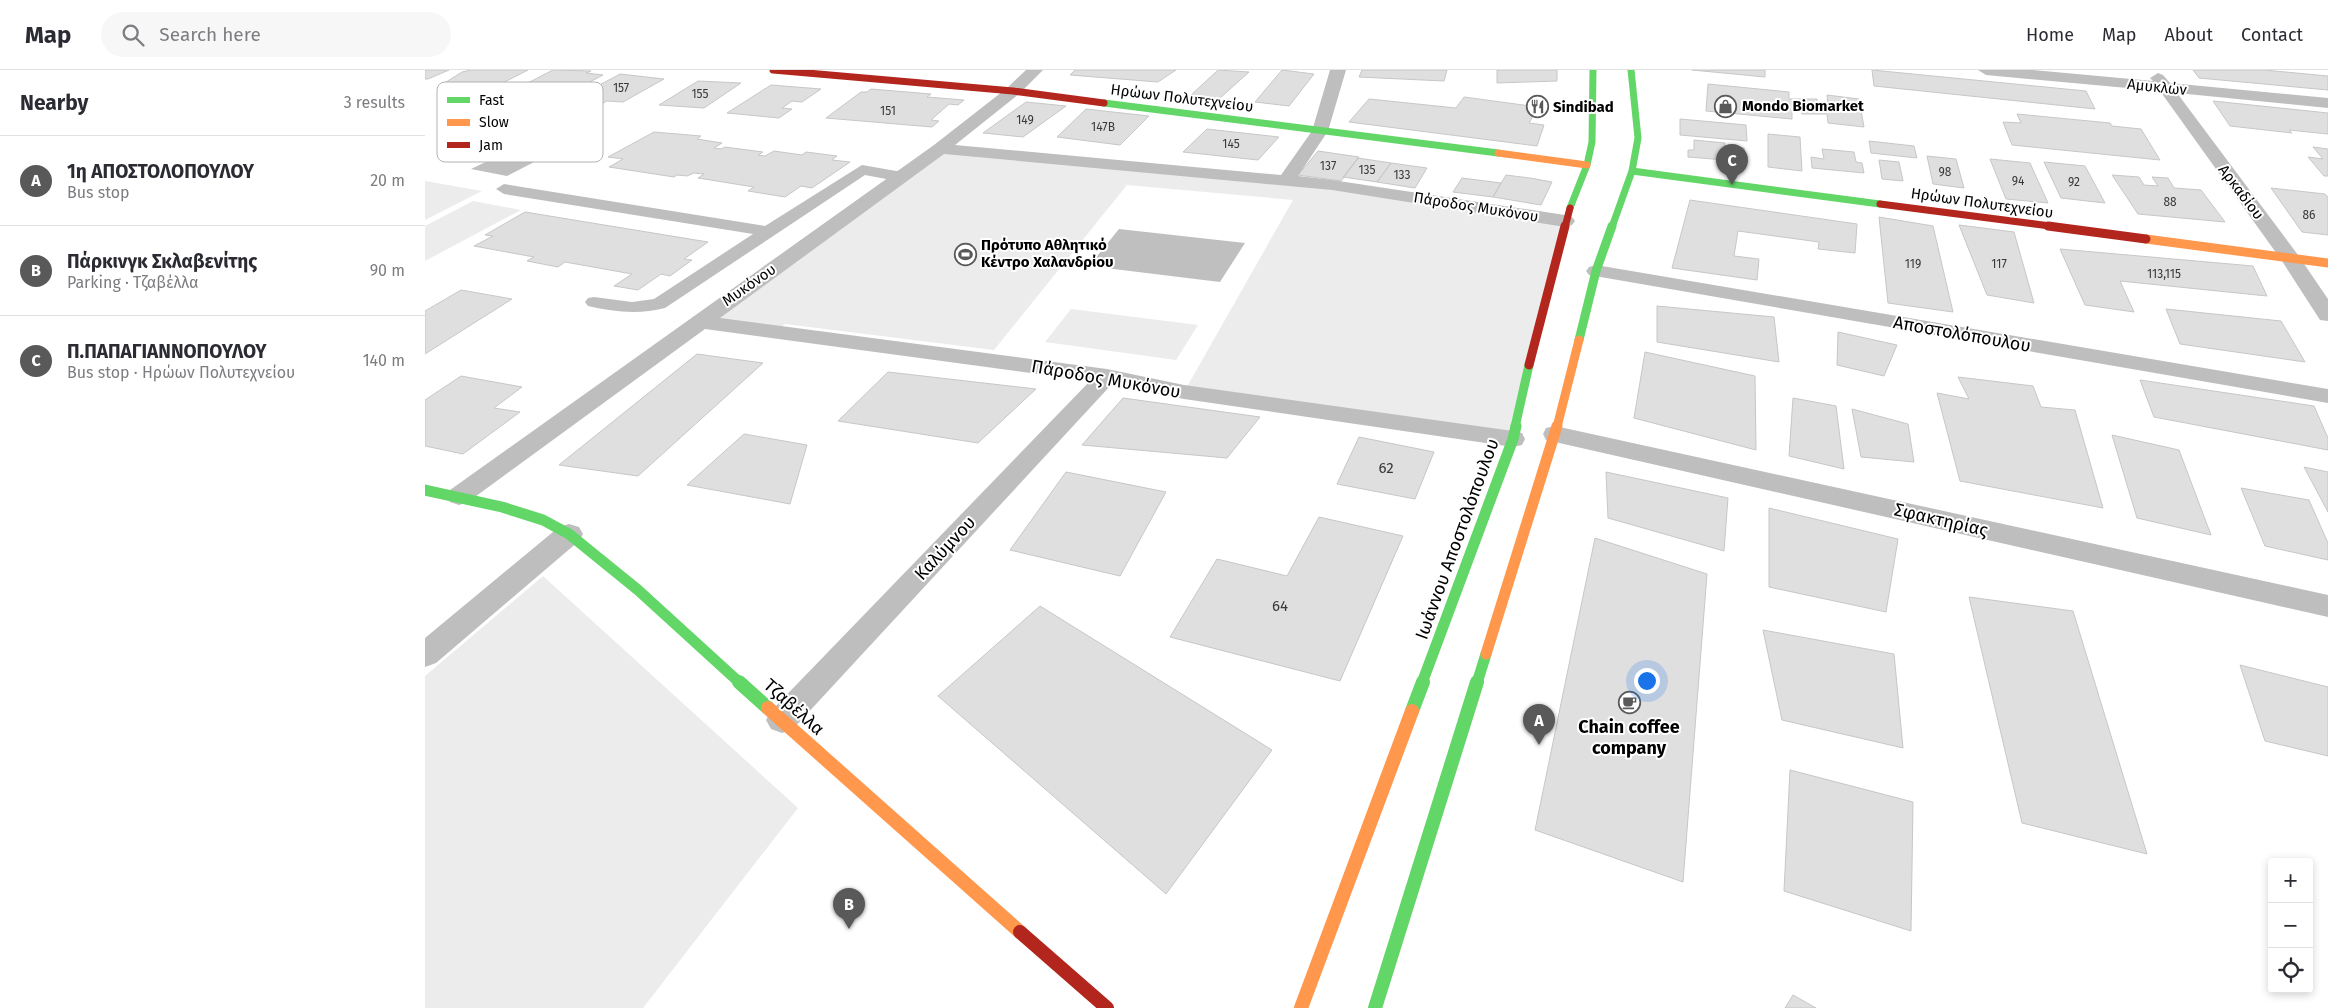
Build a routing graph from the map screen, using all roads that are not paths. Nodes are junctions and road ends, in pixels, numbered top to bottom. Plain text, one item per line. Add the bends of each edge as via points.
1 (773, 70) edge
2 (1035, 70) edge
3 (1338, 70) edge
4 (1593, 70) edge
5 (1631, 70) edge
6 (1987, 70) edge
7 (2154, 70) edge
8 (2164, 88) junction
9 (1013, 91) junction
10 (2328, 103) edge
11 (1320, 130) junction
12 (940, 149) junction
13 (1587, 165) junction
14 (1632, 171) junction
15 (902, 177) junction
16 (1286, 181) junction
17 (504, 190) dead end
18 (1565, 221) junction
19 (769, 232) junction
20 (2291, 259) junction
21 (2328, 263) edge
22 (1597, 271) junction
23 (594, 302) dead end
24 (2328, 315) edge
25 (698, 322) junction
26 (1107, 376) junction
27 (2328, 396) edge
28 (1555, 434) junction
29 (1513, 439) junction
30 (425, 490) edge
31 (459, 496) junction
32 (569, 534) junction
33 (2328, 606) edge
34 (425, 655) edge
35 (782, 720) junction
36 (1107, 1008) edge
37 (1301, 1008) edge
38 (1375, 1008) edge

1 - 9 street, Ηρώων Πολυτεχνείου
2 - 9 street, Μυκόνου
3 - 11 street
4 - 13 street, Ιωάννου Αποστολόπουλου via 1592,142
5 - 14 street via 1639,138
6 - 8 street, Αμυκλών
7 - 8 street, Αρκαδίου
8 - 10 street, Αμυκλών
8 - 20 street, Αρκαδίου
9 - 11 street, Ηρώων Πολυτεχνείου
9 - 12 street, Μυκόνου
11 - 13 street, Ηρώων Πολυτεχνείου
11 - 16 street
12 - 15 street, Μυκόνου
12 - 16 street, Πάροδος Μυκόνου
13 - 18 street, Ιωάννου Αποστολόπουλου
14 - 20 street, Ηρώων Πολυτεχνείου
14 - 22 street
15 - 19 lane via 862,170
15 - 25 street, Μυκόνου
16 - 18 street, Πάροδος Μυκόνου
17 - 19 lane
18 - 29 street, Ιωάννου Αποστολόπουλου
19 - 23 lane via 659,304 632,308
20 - 21 street, Ηρώων Πολυτεχνείου
20 - 24 street, Αρκαδίου
22 - 27 street, Αποστολόπουλου
22 - 28 street
25 - 26 street, Πάροδος Μυκόνου
25 - 31 street, Μυκόνου
26 - 29 street, Πάροδος Μυκόνου via 1184,392
26 - 35 street, Καλύμνου
28 - 33 street, Σφακτηρίας
28 - 38 street
29 - 37 street, Ιωάννου Αποστολόπουλου
30 - 31 street, Τζαβέλλα
31 - 32 street, Τζαβέλλα via 543,520
32 - 34 street
32 - 35 street, Τζαβέλλα via 638,590
35 - 36 street, Τζαβέλλα

